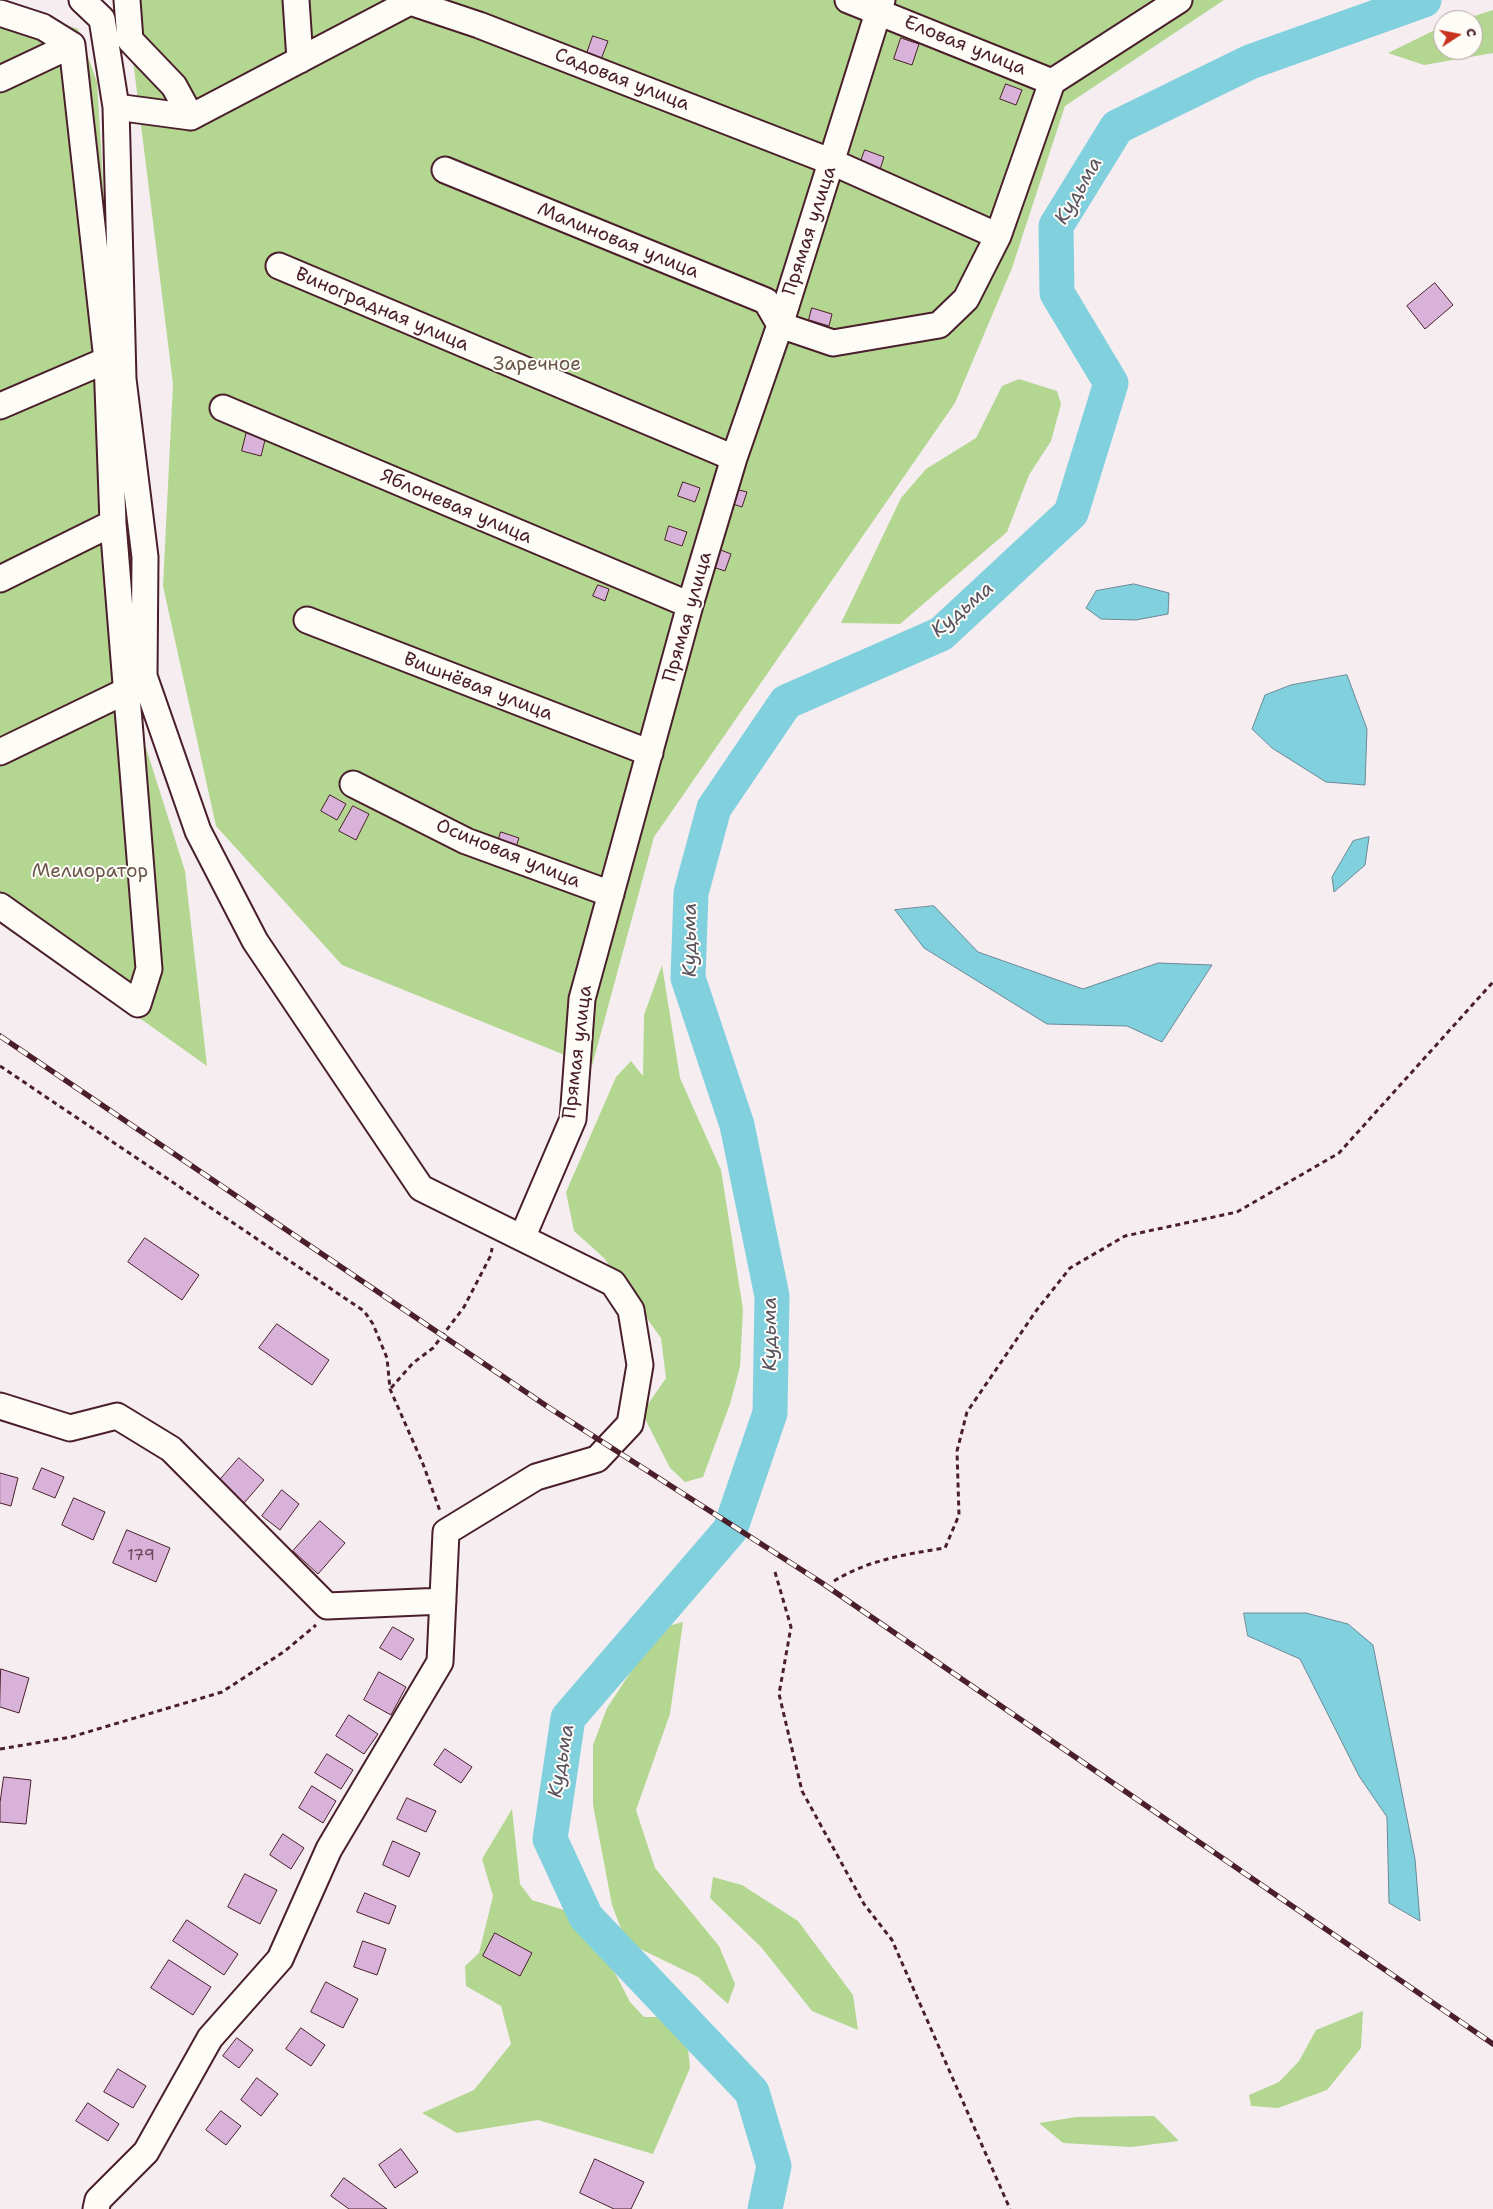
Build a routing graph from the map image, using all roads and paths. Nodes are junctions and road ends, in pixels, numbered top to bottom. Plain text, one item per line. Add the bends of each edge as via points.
1 (82, 0) edge
2 (127, 0) edge
3 (296, 0) edge
4 (848, 0) edge
5 (1179, 0) edge
6 (410, 1) edge
7 (880, 6) edge
8 (0, 13) edge
9 (72, 45) junction
10 (300, 60) junction
11 (0, 79) edge
12 (1052, 82) junction
13 (116, 107) junction
14 (191, 117) junction
15 (832, 162) junction
16 (444, 170) dead end
17 (998, 236) junction
18 (279, 266) dead end
19 (780, 325) junction
20 (108, 360) junction
21 (0, 406) edge
22 (223, 408) dead end
23 (734, 458) junction
24 (113, 523) junction
25 (0, 578) edge
26 (690, 605) junction
27 (307, 620) dead end
28 (128, 690) junction
29 (0, 752) edge
30 (650, 753) junction
31 (353, 784) dead end
32 (611, 894) junction
33 (0, 906) edge
34 (1493, 982) edge
35 (0, 1066) edge
36 (494, 1224) junction
37 (522, 1238) junction
38 (390, 1389) junction
39 (0, 1406) edge
40 (446, 1532) junction
41 (775, 1572) dead end
42 (834, 1581) dead end
43 (443, 1601) junction
44 (327, 1606) junction
45 (0, 1749) edge
46 (96, 2209) edge
47 (1010, 2209) edge

1 - 13 street via 102,19
2 - 14 street via 130,40 174,86
3 - 10 street
4 - 7 street, Еловая улица
5 - 12 street
6 - 10 street
6 - 15 street, Садовая улица
7 - 12 street, Еловая улица
7 - 15 street, Прямая улица
8 - 9 street via 43,27
9 - 11 street
9 - 20 street
10 - 14 street
12 - 17 street
13 - 14 street
13 - 36 street via 123,379 145,557 144,676 198,831 255,941 421,1188
15 - 17 street, Садовая улица
15 - 19 street, Прямая улица
16 - 19 street, Малиновая улица via 766,301
17 - 19 street via 966,299 939,325 832,344
18 - 23 street, Виноградная улица
19 - 23 street, Прямая улица
20 - 21 street
20 - 24 street
22 - 26 street, Яблоневая улица
23 - 26 street, Прямая улица
24 - 25 street
24 - 28 street
26 - 30 street, Прямая улица
27 - 30 street, Вишнёвая улица
28 - 29 street
28 - 33 street via 149,969 138,1004
30 - 32 street, Прямая улица
31 - 32 street, Осиновая улица via 466,841
32 - 37 street, Прямая улица via 582,999 572,1119
34 - 42 path via 1339,1153 1237,1212 1125,1236 1070,1268 1036,1310 967,1412 957,1451 959,1515 945,1548 894,1556 853,1569
35 - 38 path via 364,1311 387,1358
36 - 37 street
36 - 38 path via 491,1255 464,1307 433,1348 413,1363
37 - 40 street via 613,1283 631,1310 640,1365 630,1424 596,1459 536,1476
38 - 40 path via 423,1464
39 - 44 street via 70,1428 117,1416 171,1449
40 - 43 street
41 - 47 path via 791,1627 779,1694 802,1791 864,1904 892,1940
43 - 44 street
43 - 46 street via 440,1662 329,1849 280,1959 210,2038 146,2152 98,2200
44 - 45 path via 323,1619 286,1651 222,1692 71,1737

